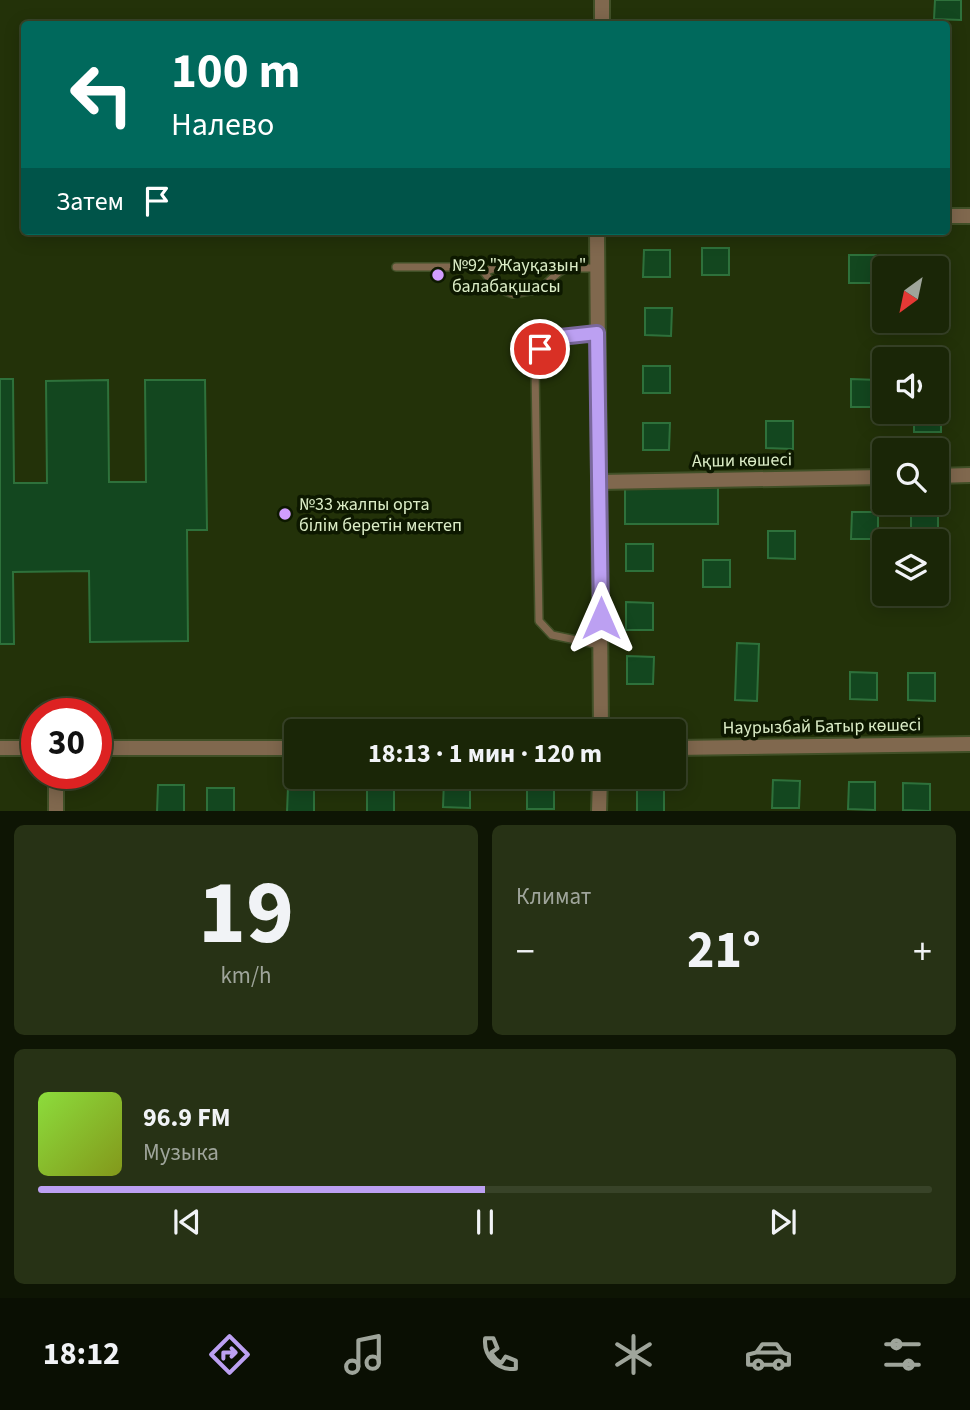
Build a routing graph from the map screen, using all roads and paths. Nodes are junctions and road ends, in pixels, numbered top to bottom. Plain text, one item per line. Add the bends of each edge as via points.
1 (603, 0) edge
2 (602, 21) edge
3 (950, 216) edge
4 (970, 216) edge
5 (597, 235) edge
6 (396, 267) dead end
7 (596, 268) junction
8 (484, 272) junction
9 (559, 272) junction
10 (597, 333) junction
11 (970, 475) edge
12 (949, 476) edge
13 (872, 477) edge
14 (600, 482) junction
15 (601, 645) junction
16 (601, 719) edge
17 (970, 744) edge
18 (0, 748) edge
19 (21, 748) edge
20 (112, 748) edge
21 (284, 748) edge
22 (686, 748) edge
23 (56, 789) edge
24 (600, 789) edge
25 (56, 811) edge
26 (599, 811) edge

1 - 2 street
3 - 4 street
5 - 7 street
6 - 8 lane via 475,267
7 - 9 lane
7 - 10 street
8 - 9 lane via 496,266 525,265 549,266
8 - 9 lane via 496,288 513,294 540,289
10 - 14 street
10 - 15 lane via 551,338 540,349 535,367 539,621 552,635
11 - 12 street
13 - 14 street, Ақши көшесі
14 - 15 street
15 - 16 street
17 - 22 street, Наурызбай Батыр көшесі
18 - 19 street
20 - 21 street
23 - 25 street
24 - 26 street

